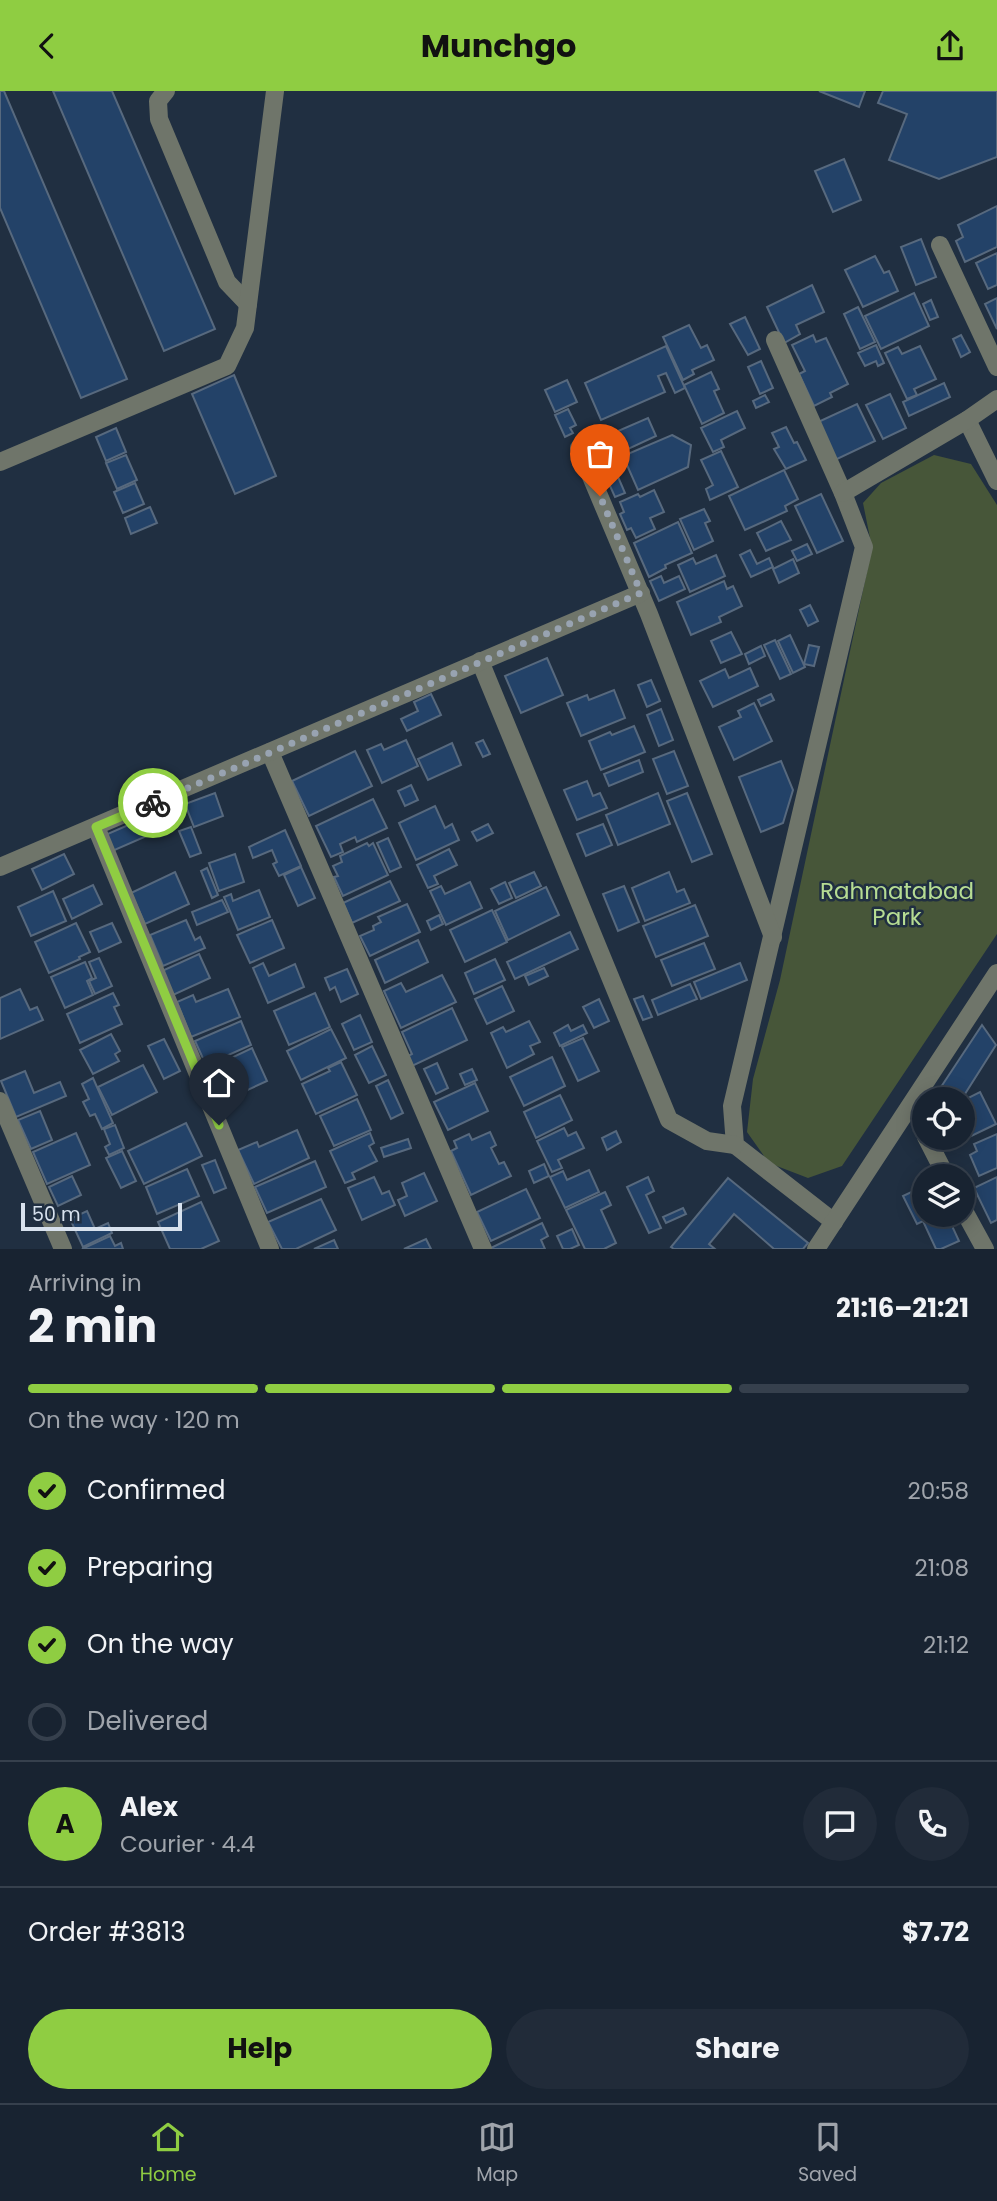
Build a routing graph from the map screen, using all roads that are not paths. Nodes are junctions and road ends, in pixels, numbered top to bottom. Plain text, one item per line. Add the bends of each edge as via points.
1 (166, 91) edge
2 (275, 91) edge
3 (940, 245) dead end
4 (248, 303) junction
5 (775, 340) dead end
6 (997, 367) edge
7 (997, 399) edge
8 (967, 420) junction
9 (579, 447) dead end
10 (0, 462) edge
11 (997, 481) edge
12 (843, 493) junction
13 (641, 593) junction
14 (480, 661) junction
15 (270, 752) junction
16 (96, 827) junction
17 (0, 867) edge
18 (773, 937) junction
19 (997, 973) edge
20 (0, 1101) edge
21 (910, 1107) junction
22 (912, 1111) edge
23 (735, 1145) junction
24 (834, 1222) junction
25 (973, 1227) edge
26 (63, 1249) edge
27 (270, 1249) edge
28 (483, 1249) edge
29 (816, 1249) edge
30 (985, 1249) edge

1 - 4 street via 158,101 159,120 227,282
2 - 4 street
3 - 6 street
4 - 10 street via 245,328 227,366
5 - 12 street
7 - 8 street
8 - 11 street
8 - 12 street
9 - 13 street
12 - 18 street via 864,547
13 - 14 street
13 - 18 street
14 - 15 street
14 - 23 street via 669,1120 707,1141
15 - 16 street
15 - 28 street
16 - 17 street
16 - 27 street
18 - 23 street via 732,1106
19 - 21 street
20 - 26 street
21 - 22 street
21 - 24 street
23 - 24 street
24 - 29 street
25 - 30 street

